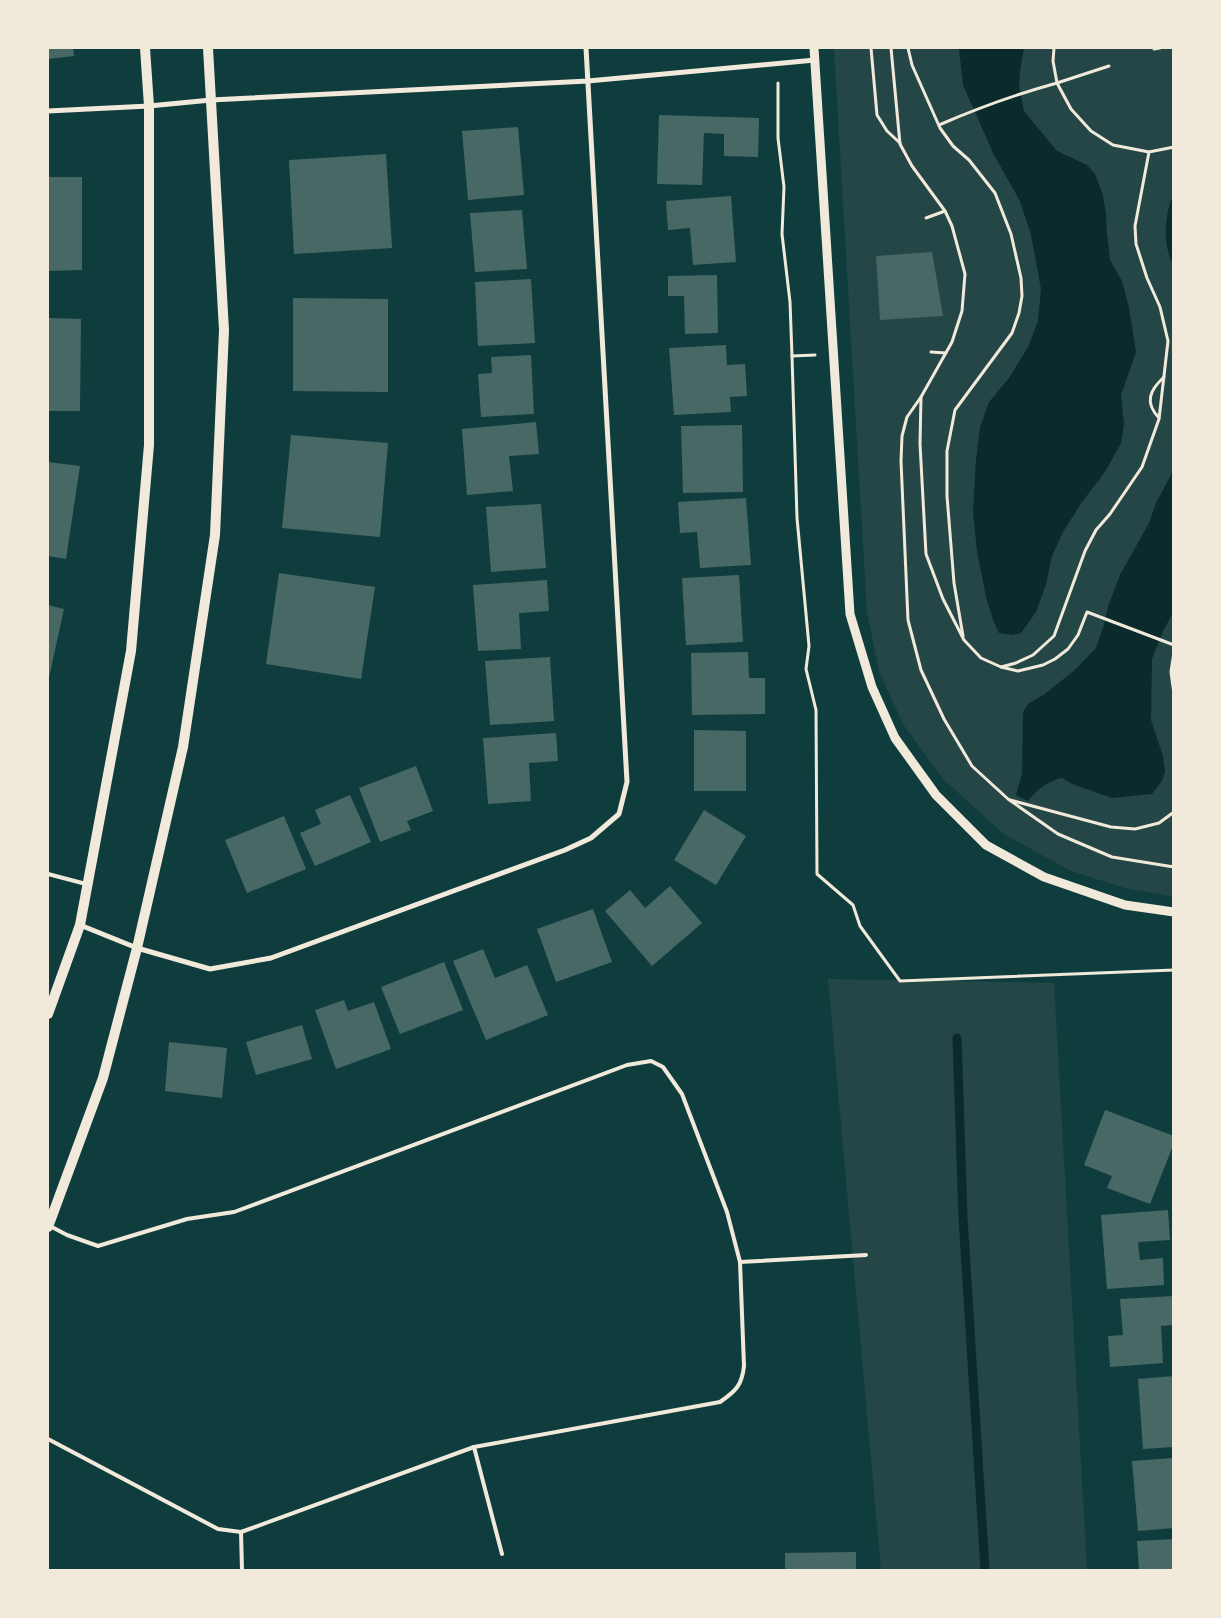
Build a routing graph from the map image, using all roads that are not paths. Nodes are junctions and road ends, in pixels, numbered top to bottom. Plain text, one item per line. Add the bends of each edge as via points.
1 (145, 48) edge
2 (208, 48) edge
3 (586, 48) edge
4 (814, 48) edge
5 (815, 60) junction
6 (588, 81) junction
7 (211, 100) junction
8 (148, 106) junction
9 (48, 111) edge
10 (48, 874) edge
11 (87, 884) junction
12 (1174, 912) edge
13 (80, 924) junction
14 (137, 948) junction
15 (48, 1014) edge
16 (48, 1226) edge
17 (866, 1256) dead end
18 (740, 1262) junction
19 (48, 1439) edge
20 (474, 1447) junction
21 (241, 1532) junction
22 (502, 1554) dead end
23 (242, 1570) edge

1 - 8 main road
2 - 7 main road
3 - 6 street
4 - 5 street
5 - 6 street
5 - 12 street via 850,614 872,687 895,738 936,795 986,844 1044,877 1125,905
6 - 7 street
6 - 14 street via 627,782 619,814 591,838 565,850 271,958 210,969
7 - 8 street
7 - 14 main road via 224,330 215,536 183,747
8 - 9 street
8 - 11 main road via 148,454 131,650
10 - 11 lane
11 - 13 main road
13 - 14 street
13 - 15 main road
14 - 16 main road via 103,1078
16 - 18 lane via 98,1246 187,1218 234,1212 627,1065 650,1061 663,1067 682,1094 727,1212
17 - 18 lane
18 - 20 lane via 744,1366 742,1379 729,1396 720,1402 702,1406
19 - 21 lane via 218,1529
20 - 21 lane
20 - 22 lane
21 - 23 lane

